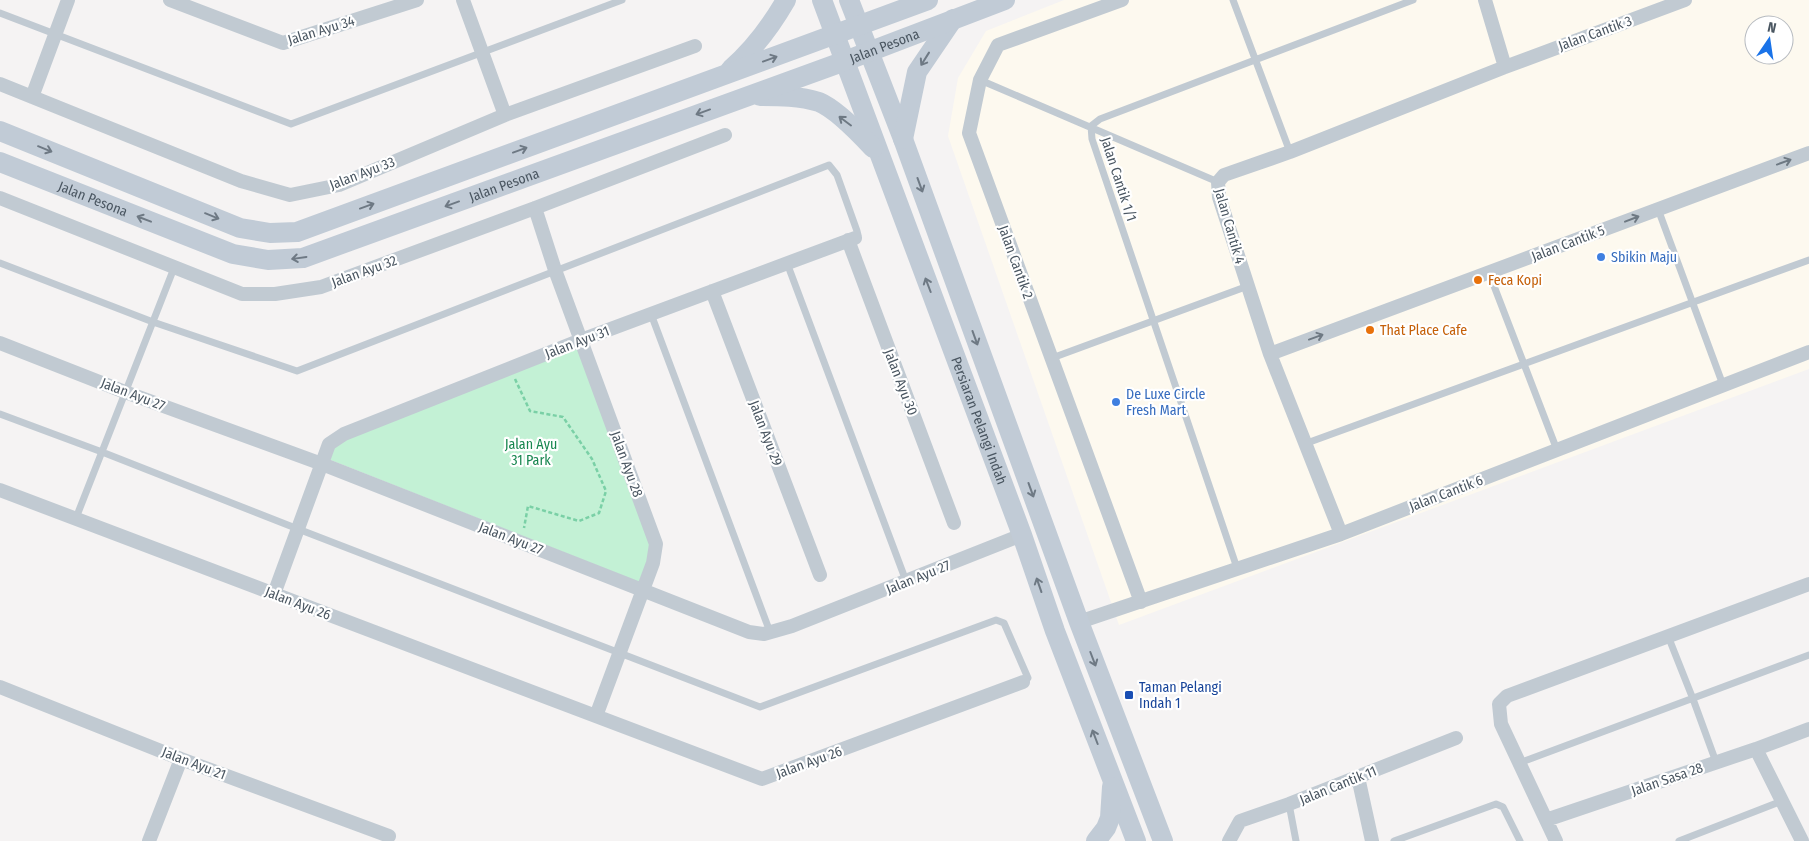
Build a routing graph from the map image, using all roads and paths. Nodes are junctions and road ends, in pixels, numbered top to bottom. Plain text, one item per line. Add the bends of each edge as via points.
1 (68, 0) edge
2 (170, 0) edge
3 (417, 0) edge
4 (462, 0) edge
5 (622, 0) edge
6 (786, 0) edge
7 (822, 0) edge
8 (849, 0) edge
9 (928, 0) edge
10 (1005, 0) edge
11 (1122, 0) edge
12 (1234, 0) edge
13 (1413, 0) edge
14 (1485, 0) edge
15 (1685, 0) edge
16 (0, 12) edge
17 (953, 19) junction
18 (859, 26) junction
19 (56, 34) junction
20 (836, 35) junction
21 (695, 46) dead end
22 (869, 51) junction
23 (482, 53) junction
24 (1256, 60) junction
25 (845, 61) junction
26 (1505, 67) junction
27 (724, 76) junction
28 (980, 80) junction
29 (0, 84) edge
30 (749, 96) junction
31 (32, 97) junction
32 (505, 115) junction
33 (1091, 126) junction
34 (0, 131) edge
35 (725, 135) dead end
36 (903, 139) junction
37 (1290, 152) junction
38 (1809, 153) edge
39 (879, 155) junction
40 (0, 162) edge
41 (1218, 182) junction
42 (0, 198) edge
43 (535, 208) junction
44 (1658, 209) junction
45 (851, 239) junction
46 (1809, 260) edge
47 (0, 263) edge
48 (787, 263) junction
49 (174, 268) junction
50 (555, 270) junction
51 (1489, 273) junction
52 (1248, 286) junction
53 (712, 291) junction
54 (1693, 302) junction
55 (651, 314) junction
56 (1153, 321) junction
57 (153, 322) junction
58 (581, 340) junction
59 (0, 343) edge
60 (1809, 352) edge
61 (1270, 354) junction
62 (1052, 358) junction
63 (1524, 364) junction
64 (1723, 385) junction
65 (520, 391) dead end
66 (125, 392) junction
67 (0, 414) edge
68 (1307, 443) junction
69 (1557, 450) junction
70 (102, 452) junction
71 (322, 464) junction
72 (0, 490) edge
73 (76, 518) junction
74 (954, 524) dead end
75 (298, 529) junction
76 (1341, 534) junction
77 (1022, 535) junction
78 (521, 542) junction
79 (1237, 568) junction
80 (820, 575) dead end
81 (906, 582) junction
82 (1809, 584) edge
83 (642, 589) junction
84 (274, 594) junction
85 (1141, 602) junction
86 (1079, 622) junction
87 (770, 632) junction
88 (1668, 636) junction
89 (1061, 647) junction
90 (619, 652) junction
91 (1809, 655) edge
92 (1023, 682) joint
93 (0, 687) edge
94 (1693, 699) junction
95 (596, 716) junction
96 (1809, 728) edge
97 (1456, 738) dead end
98 (1756, 749) junction
99 (181, 759) junction
100 (1716, 762) junction
101 (1519, 763) junction
102 (1358, 777) junction
103 (1113, 783) junction
104 (1782, 802) junction
105 (1289, 804) junction
106 (1546, 820) junction
107 (1161, 835) edge
108 (389, 836) dead end
109 (1132, 840) edge
110 (149, 841) edge
111 (1096, 841) edge
112 (1229, 841) edge
113 (1296, 841) edge
114 (1372, 841) edge
115 (1394, 841) edge
116 (1520, 841) edge
117 (1556, 841) edge
118 (1679, 841) edge
119 (1802, 841) edge

1 - 19 street
2 - 3 street, Jalan Ayu 34 via 284,43
4 - 23 street
5 - 23 lane
6 - 27 main road via 772,25 750,52
7 - 20 main road, Persiaran Pelangi Indah
8 - 18 main road, Persiaran Pelangi Indah
9 - 18 main road, Jalan Pesona
10 - 17 main road, Jalan Pesona
11 - 28 street, Jalan Cantik 2 via 998,46
12 - 24 lane
13 - 24 lane, Jalan Cantik 1/1
14 - 26 street
15 - 26 street, Jalan Cantik 3
16 - 19 lane
17 - 22 main road, Jalan Pesona
17 -> 36 main road via 917,72
18 - 20 main road, Jalan Pesona
18 - 22 main road, Persiaran Pelangi Indah
19 - 23 lane via 291,124
19 - 31 street
20 - 25 main road, Persiaran Pelangi Indah
27 -> 20 main road, Jalan Pesona
21 - 32 street, Jalan Ayu 33
22 - 25 main road, Jalan Pesona
22 - 36 main road, Persiaran Pelangi Indah
23 - 32 street
24 - 33 lane, Jalan Cantik 1/1 via 1100,119
24 - 37 lane
25 - 30 main road, Jalan Pesona
25 - 39 main road, Persiaran Pelangi Indah
26 - 37 street, Jalan Cantik 4
34 -> 27 main road, Jalan Pesona via 240,228 270,233 297,232
28 - 33 lane
28 - 62 street, Jalan Cantik 2 via 969,133
29 - 31 street, Jalan Ayu 33
39 -> 30 main road via 850,124 820,103 792,97
30 -> 40 main road, Jalan Pesona via 302,258 268,260 233,254
31 - 32 street, Jalan Ayu 33 via 241,181 290,195 339,184
33 - 41 lane
33 - 56 lane, Jalan Cantik 1/1 via 1092,139
35 - 43 street, Jalan Ayu 32
36 -> 86 main road, Persiaran Pelangi Indah
37 - 41 street, Jalan Cantik 4 via 1224,175
44 -> 38 street, Jalan Cantik 5
77 -> 39 main road, Persiaran Pelangi Indah
41 - 52 street, Jalan Cantik 4 via 1219,197
42 - 49 street, Jalan Ayu 32
43 - 49 street, Jalan Ayu 32 via 321,287 275,294 242,294
43 - 50 street, Jalan Ayu 28
51 -> 44 street, Jalan Cantik 5
44 - 54 lane
45 - 48 street, Jalan Ayu 31
45 - 50 lane via 858,235 857,231 837,175 829,165
45 - 74 street, Jalan Ayu 30
46 - 54 lane
47 - 57 lane
48 - 53 street, Jalan Ayu 31
48 - 81 lane
49 - 57 lane
50 - 57 lane via 297,371
50 - 58 street, Jalan Ayu 28
61 -> 51 street, Jalan Cantik 5
51 - 63 lane
52 - 56 lane
52 - 61 street, Jalan Cantik 4
53 - 55 street, Jalan Ayu 31
53 - 80 street, Jalan Ayu 29
54 - 63 lane
54 - 64 lane
55 - 58 street, Jalan Ayu 31
55 - 87 lane
56 - 62 lane
56 - 79 lane, Jalan Cantik 1/1
57 - 66 lane
58 - 71 street, Jalan Ayu 31 via 344,434 329,444
58 - 83 street, Jalan Ayu 28 via 656,544 653,564
59 - 66 street, Jalan Ayu 27
60 - 64 street, Jalan Cantik 6
61 - 68 street, Jalan Cantik 4
62 - 85 street, Jalan Cantik 2
63 - 68 lane
63 - 69 lane
64 - 69 street, Jalan Cantik 6
65 - 78 path via 530,411 563,417 592,459 606,491 599,513 579,522 528,506
66 - 70 lane
66 - 71 street, Jalan Ayu 27
67 - 70 lane
68 - 76 street, Jalan Cantik 4
69 - 76 street, Jalan Cantik 6
70 - 73 lane
70 - 75 lane
71 - 75 street, Jalan Ayu 31
71 - 78 street, Jalan Ayu 27
72 - 73 street, Jalan Ayu 26
73 - 84 street, Jalan Ayu 26
75 - 84 street, Jalan Ayu 31
75 - 90 lane
76 - 79 street, Jalan Cantik 6
77 - 81 street, Jalan Ayu 27
89 -> 77 main road, Persiaran Pelangi Indah
78 - 83 street, Jalan Ayu 27
79 - 85 street, Jalan Cantik 6
81 - 87 street, Jalan Ayu 27
82 - 88 street
83 - 87 street, Jalan Ayu 27 via 749,632
83 - 90 street
84 - 95 street, Jalan Ayu 26
85 - 86 street, Jalan Cantik 6
86 - 89 main road via 1067,626
86 -> 107 main road, Persiaran Pelangi Indah
88 - 94 lane
88 - 101 street via 1507,696 1499,704 1501,724
103 -> 89 main road, Persiaran Pelangi Indah
90 - 92 lane via 760,707 996,620 1004,623 1025,671 1028,678
90 - 95 street
91 - 94 lane
92 - 95 street, Jalan Ayu 26 via 762,779
93 - 99 street, Jalan Ayu 21
94 - 100 lane
94 - 101 lane
96 - 98 street, Jalan Sasa 28
97 - 102 street, Jalan Cantik 11
98 - 100 street, Jalan Sasa 28
98 - 104 street
99 - 108 street, Jalan Ayu 21
99 - 110 street
100 - 106 street, Jalan Sasa 28
101 - 106 street
102 - 105 street, Jalan Cantik 11
102 - 114 street
103 - 109 main road, Persiaran Pelangi Indah
103 - 111 main road via 1110,818
104 - 118 lane
104 - 119 street
105 - 112 street, Jalan Cantik 11 via 1240,821
105 - 113 lane
106 - 117 street
107 - 109 main road
115 - 116 lane via 1496,804 1503,807

